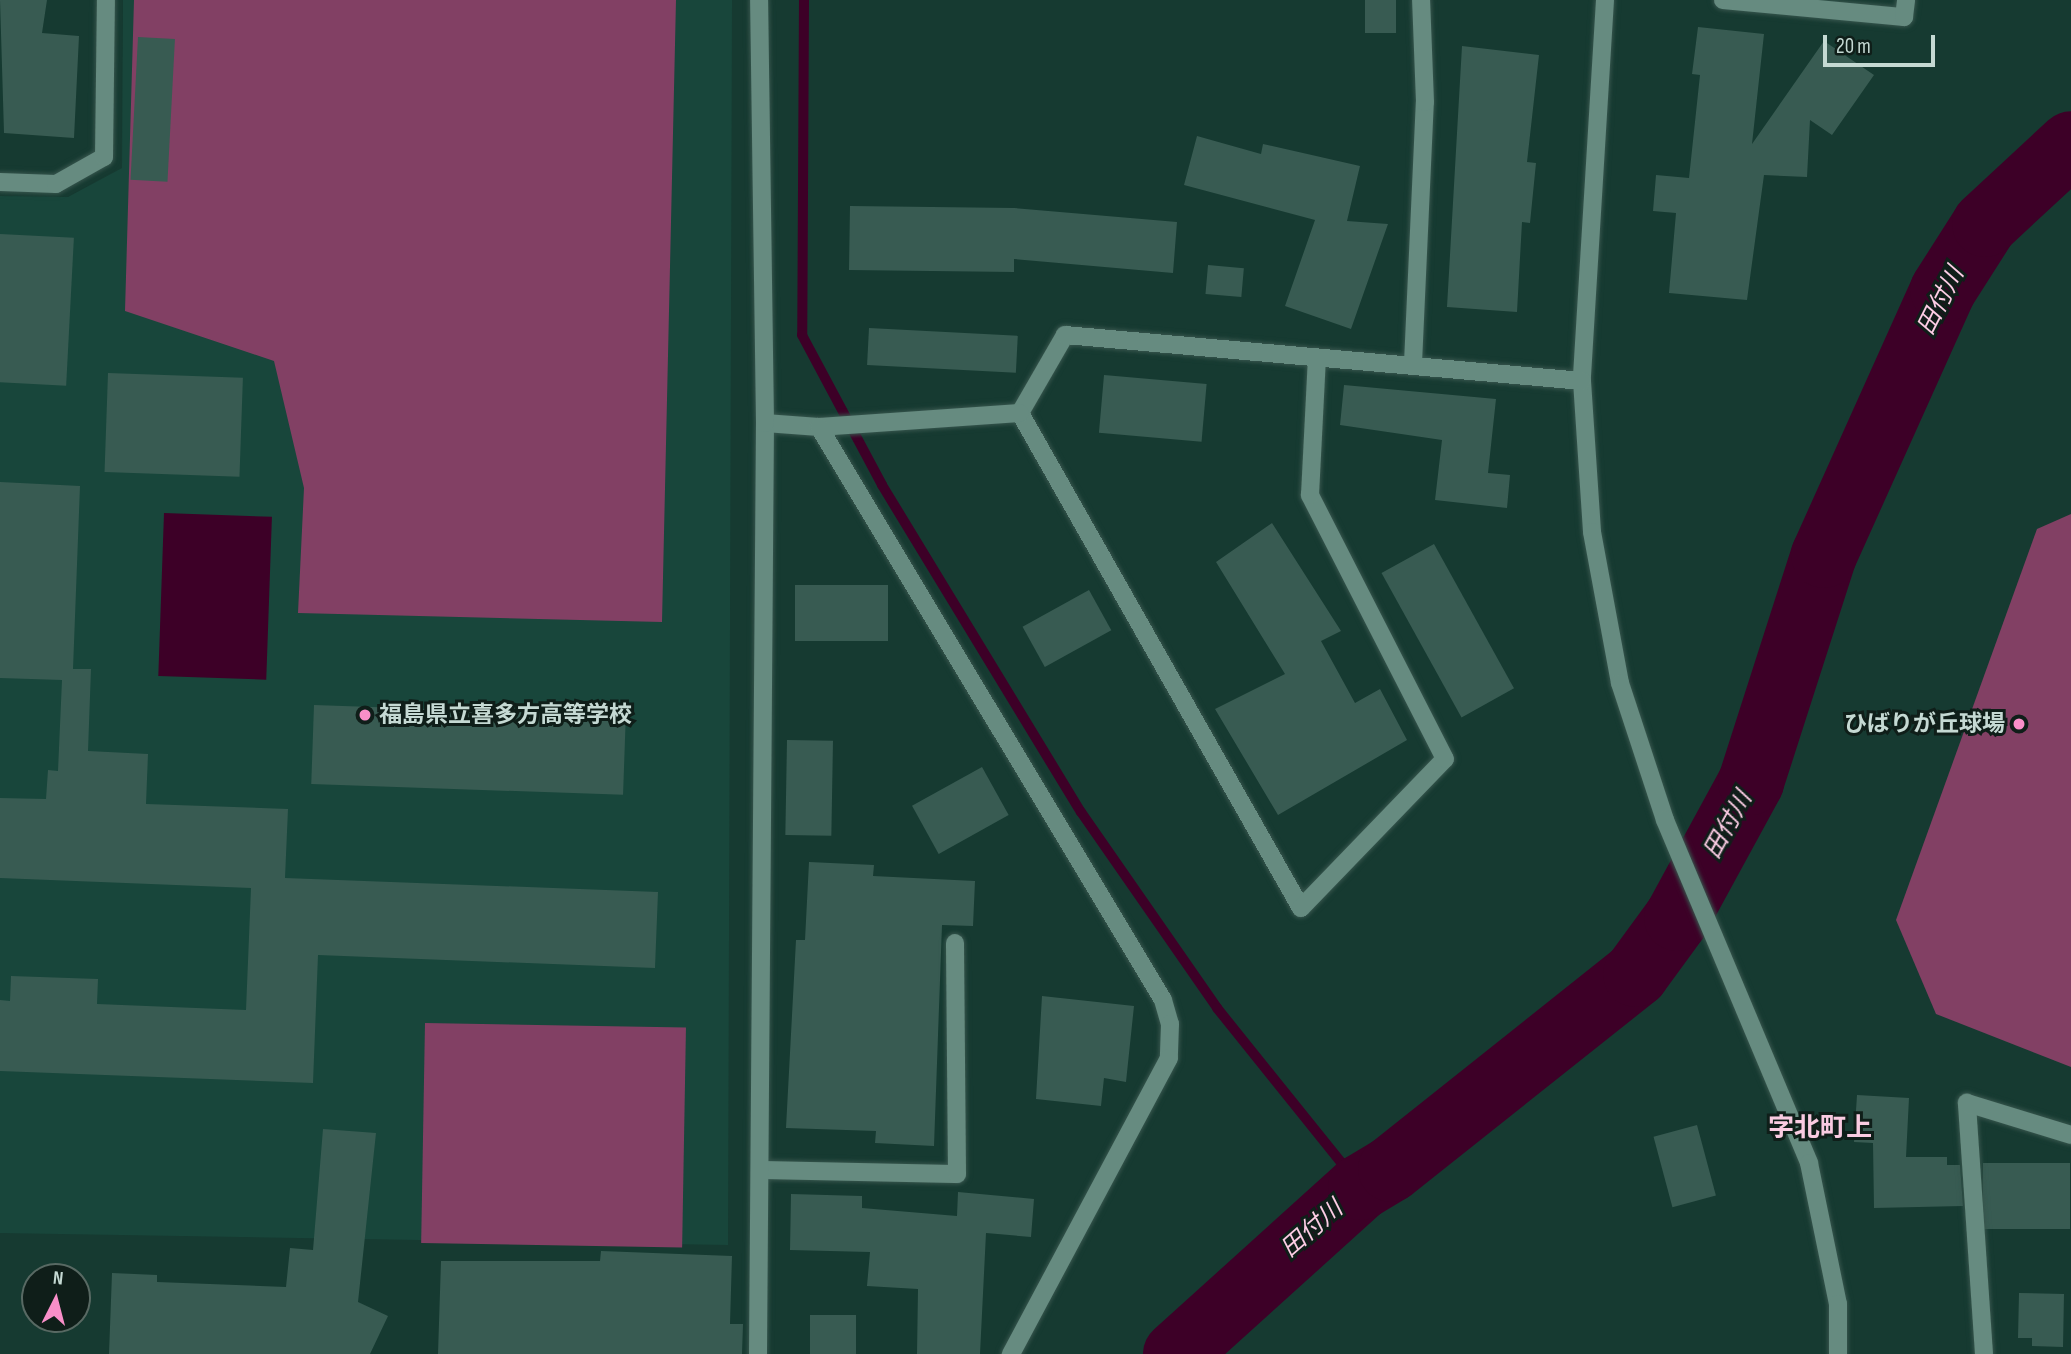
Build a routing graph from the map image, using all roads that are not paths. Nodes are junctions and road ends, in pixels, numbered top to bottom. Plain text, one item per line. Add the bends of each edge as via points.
1 (106, 0) edge
2 (759, 0) edge
3 (1421, 0) edge
4 (1605, 0) edge
5 (1723, 0) edge
6 (1906, 0) edge
7 (0, 182) edge
8 (1317, 359) junction
9 (1413, 363) junction
10 (1582, 381) junction
11 (1020, 413) junction
12 (765, 423) junction
13 (819, 428) junction
14 (955, 943) dead end
15 (2071, 1135) edge
16 (760, 1170) junction
17 (758, 1354) edge
18 (1012, 1354) edge
19 (1839, 1354) edge
20 (1984, 1354) edge

1 - 7 street via 104,157 56,184
2 - 12 street
3 - 9 street via 1425,102
4 - 10 street
5 - 6 street via 1904,17
8 - 9 street
8 - 11 street via 1065,335
8 - 11 street via 1310,495 1444,759 1301,908
9 - 10 street
10 - 19 street via 1592,532 1620,683 1664,820 1809,1163 1838,1304
11 - 13 street
12 - 13 street
12 - 16 street
13 - 18 street via 1163,1000 1170,1024 1169,1058
14 - 16 street via 957,1174
15 - 20 street via 1967,1103
16 - 17 street

